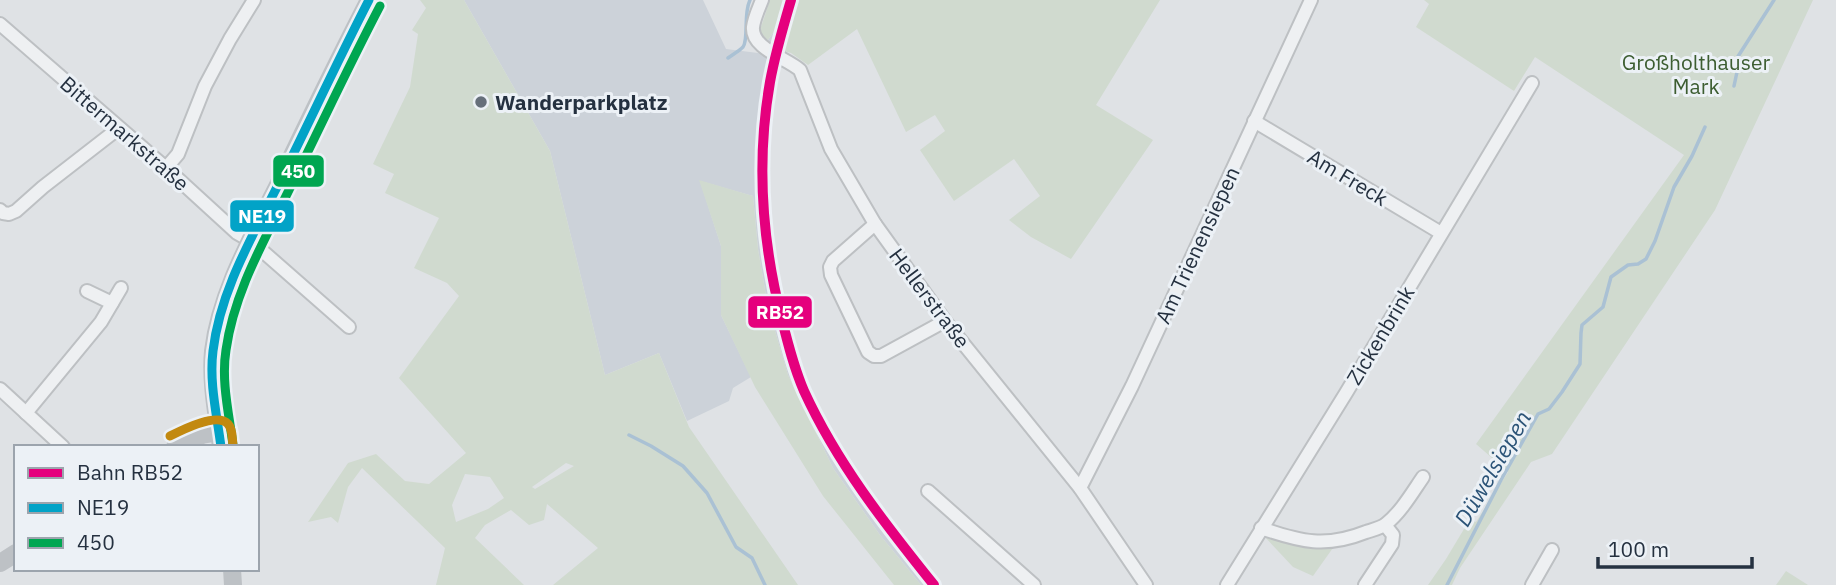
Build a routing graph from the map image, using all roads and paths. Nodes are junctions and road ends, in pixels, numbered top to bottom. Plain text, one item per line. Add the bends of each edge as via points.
1 (254, 0) edge
2 (369, 0) edge
3 (762, 0) edge
4 (1311, 0) edge
5 (0, 24) edge
6 (1532, 83) dead end
7 (1255, 121) junction
8 (119, 128) junction
9 (166, 168) junction
10 (0, 210) edge
11 (875, 224) junction
12 (1441, 233) junction
13 (251, 241) junction
14 (121, 288) dead end
15 (87, 291) dead end
16 (112, 303) junction
17 (945, 321) junction
18 (349, 327) dead end
19 (0, 389) edge
20 (26, 413) junction
21 (219, 443) edge
22 (61, 445) edge
23 (180, 445) edge
24 (1423, 477) dead end
25 (1080, 488) junction
26 (928, 491) dead end
27 (1385, 525) junction
28 (1261, 528) junction
29 (1552, 550) dead end
30 (1034, 585) edge
31 (1146, 585) edge
32 (1227, 585) edge
33 (1365, 585) edge
34 (1532, 585) edge

1 - 9 street via 205,86 178,154
2 - 13 main road
3 - 11 street, Hellerstraße via 752,28 759,45 800,70 831,149
4 - 7 street, Am Trienensiepen
5 - 8 street, Bittermarkstraße
6 - 12 street, Zickenbrink
7 - 12 street, Am Freck
7 - 25 street, Am Trienensiepen
8 - 9 street, Bittermarkstraße
8 - 10 street via 16,211
9 - 13 street, Bittermarkstraße
11 - 17 street, Hellerstraße
11 - 17 street via 830,267 868,352 881,356
12 - 28 street, Zickenbrink
13 - 18 street, Bittermarkstraße
13 - 21 main road via 219,319 213,352
14 - 16 street
15 - 16 street
16 - 20 street via 101,323
17 - 25 street, Hellerstraße
19 - 20 street
20 - 22 street
21 - 23 main road via 202,435
24 - 27 street
25 - 31 street, Hellerstraße
26 - 30 street
27 - 28 street via 1323,543
27 - 33 street via 1393,535 1392,544
28 - 32 street, Zickenbrink
29 - 34 street

